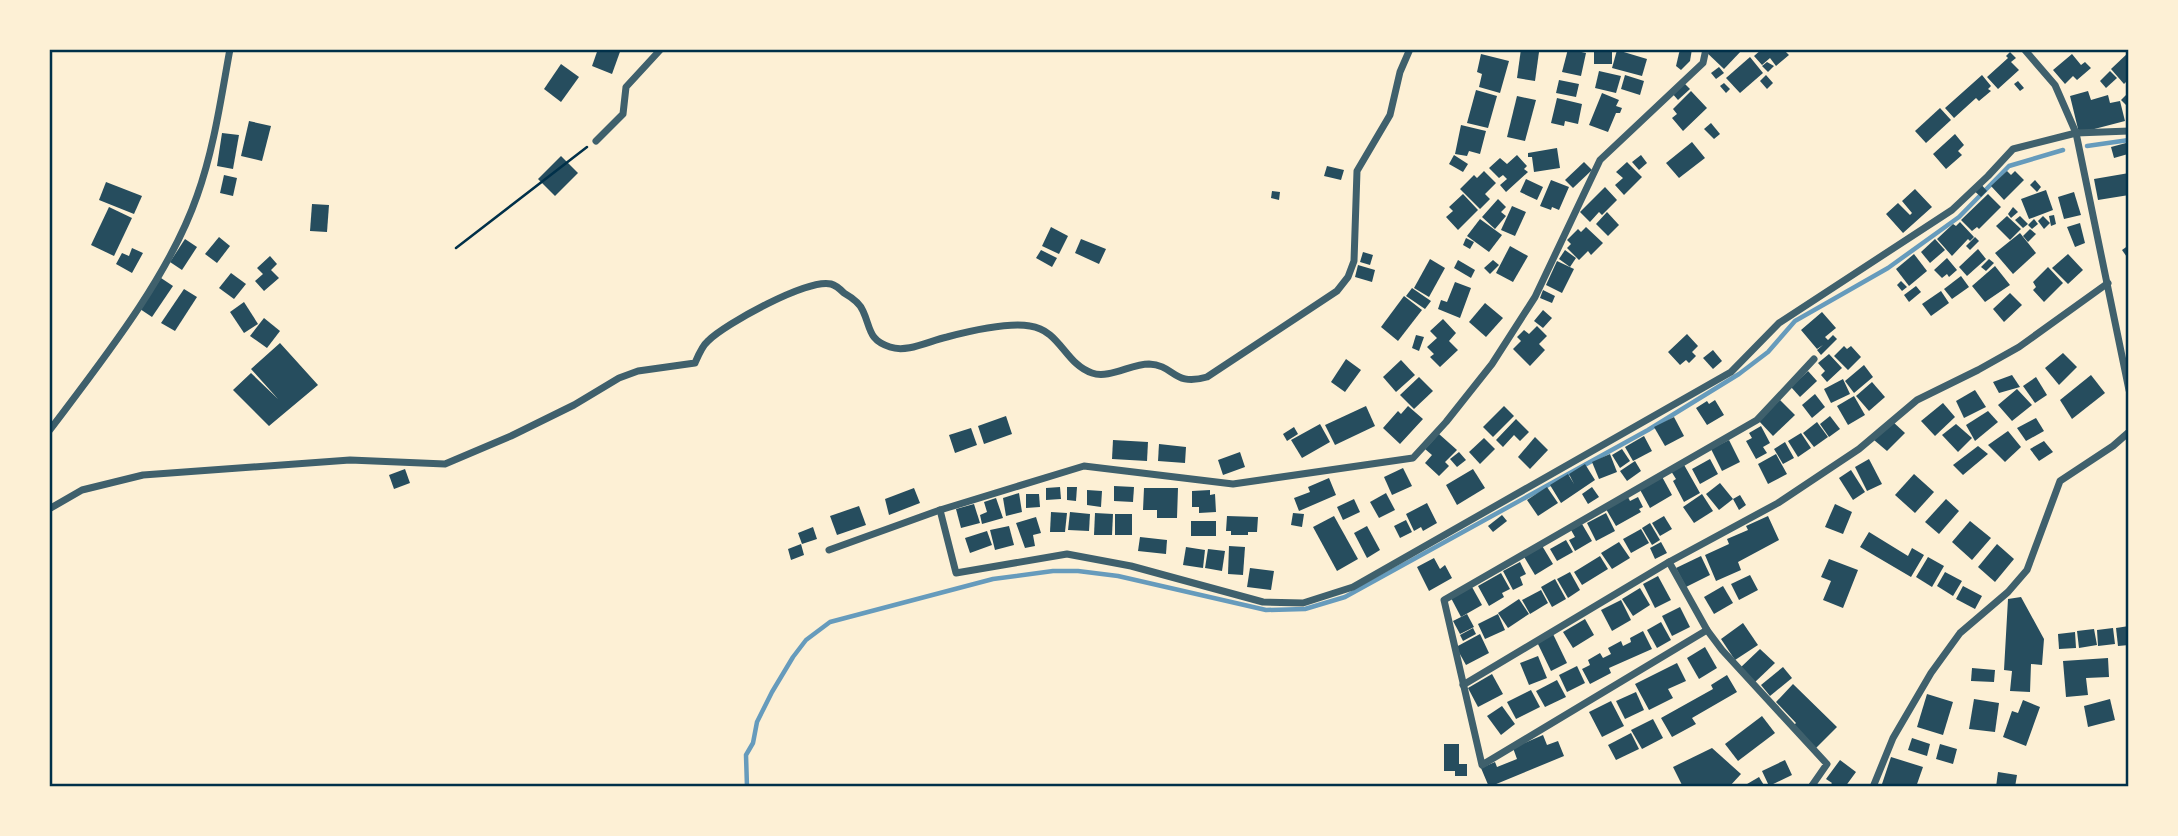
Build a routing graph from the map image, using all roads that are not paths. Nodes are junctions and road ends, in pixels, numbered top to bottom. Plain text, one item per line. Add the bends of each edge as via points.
1 (230, 49) edge
2 (661, 49) edge
3 (1410, 49) edge
4 (1706, 49) edge
5 (2024, 49) edge
6 (2129, 131) edge
7 (2076, 133) junction
8 (596, 141) road end
9 (2108, 283) junction
10 (1814, 359) dead end
11 (2129, 390) edge
12 (49, 431) edge
13 (2129, 432) edge
14 (49, 509) edge
15 (940, 510) junction
16 (829, 550) dead end
17 (1669, 562) junction
18 (1707, 630) junction
19 (1463, 685) junction
20 (1811, 787) edge
21 (1872, 787) edge

1 - 12 street via 197,197 161,273
2 - 8 street via 626,87 623,114
3 - 14 street via 1390,115 1357,171 1354,261 1348,277 1337,291 1207,377 1178,379 1159,366 1146,364 1093,374 1076,363 1056,337 1032,326 891,347 869,331 863,309 851,297 832,284 817,285 727,325 705,343 695,363 619,378 574,405 445,464 350,460 143,475 82,490
4 - 15 street via 1703,64 1600,160 1535,297 1492,364 1413,458 1233,484 1084,466
5 - 7 street via 2054,85
6 - 7 street
7 - 9 street
7 - 15 street via 2012,149 1952,210 1779,323 1731,372 1353,587 1303,603 1263,602 1131,566 1067,554 956,573
9 - 11 street
9 - 17 street via 2019,347 1917,400 1859,449 1778,503
10 - 19 street via 1757,420 1444,600
13 - 21 street via 2060,481 2028,570 1960,633 1931,673 1893,738
15 - 16 street
17 - 18 street
17 - 19 street
18 - 19 street via 1482,765
18 - 20 street via 1827,764

